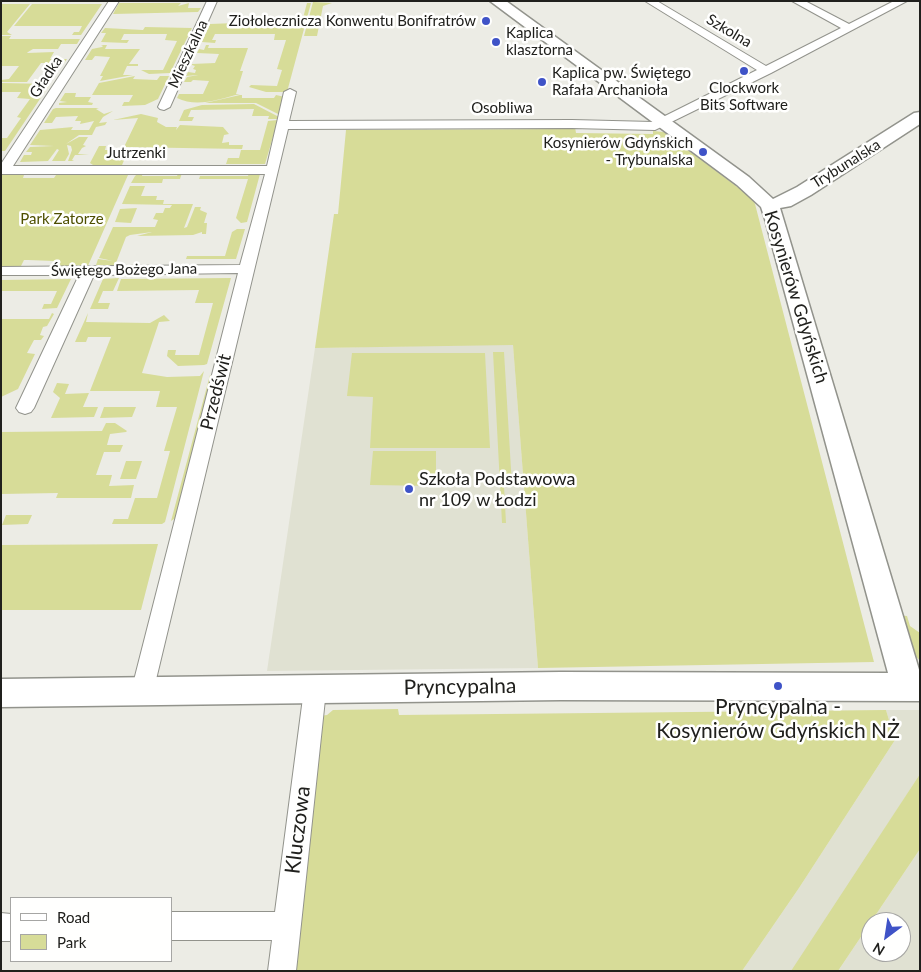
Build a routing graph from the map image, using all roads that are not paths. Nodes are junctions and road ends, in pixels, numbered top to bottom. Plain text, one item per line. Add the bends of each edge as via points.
1 (114, 1) edge
2 (212, 1) edge
3 (497, 1) edge
4 (650, 1) edge
5 (797, 1) edge
6 (902, 1) edge
7 (849, 28) junction
8 (767, 71) junction
9 (290, 92) dead end
10 (164, 106) dead end
11 (920, 117) edge
12 (664, 123) junction
13 (572, 124) joint
14 (282, 125) junction
15 (2, 170) edge
16 (271, 170) junction
17 (769, 204) junction
18 (246, 269) junction
19 (89, 270) junction
20 (1, 271) edge
21 (25, 408) dead end
22 (914, 687) edge
23 (315, 690) junction
24 (142, 692) junction
25 (1, 693) edge
26 (172, 926) edge
27 (287, 926) junction
28 (282, 971) edge

1 - 15 street, Gładka
2 - 10 street, Mieszkalna
3 - 12 street, Kosynierów Gdyńskich
4 - 8 street, Szkolna
5 - 7 street
6 - 7 street, Osobliwa
7 - 8 street, Osobliwa
8 - 12 street, Osobliwa
9 - 14 street, Przedświt
11 - 17 street, Trybunalska via 804,191 784,202
12 - 13 street, Osobliwa via 655,126
12 - 17 street, Kosynierów Gdyńskich
13 - 14 street, Osobliwa
14 - 16 street, Przedświt
15 - 16 street, Jutrzenki
16 - 18 street, Przedświt
17 - 22 street, Kosynierów Gdyńskich
18 - 19 street, Świętego Bożego Jana
18 - 24 street, Przedświt
19 - 20 street, Świętego Bożego Jana
19 - 21 street
22 - 23 street, Pryncypalna via 561,686
23 - 24 street, Pryncypalna
23 - 27 street, Kluczowa
24 - 25 street, Pryncypalna
26 - 27 street
27 - 28 street, Kluczowa

